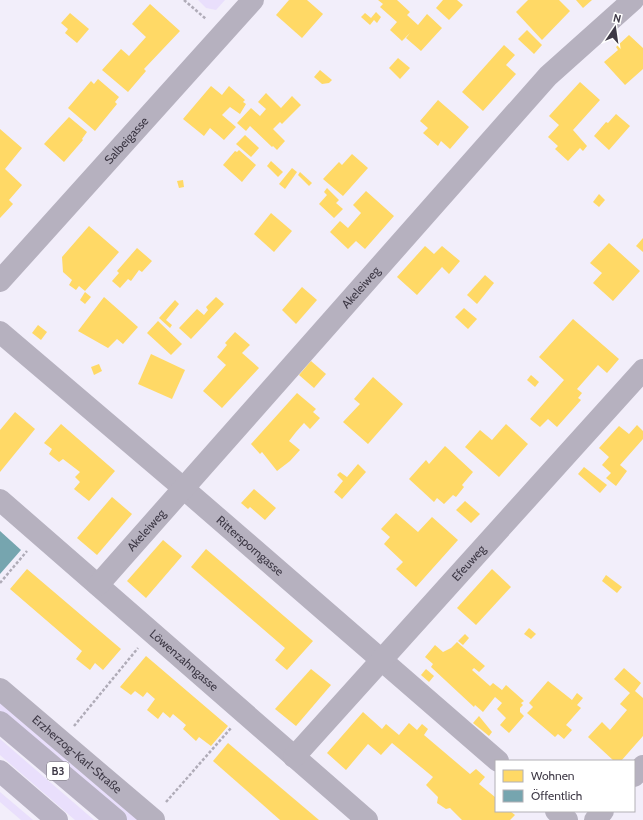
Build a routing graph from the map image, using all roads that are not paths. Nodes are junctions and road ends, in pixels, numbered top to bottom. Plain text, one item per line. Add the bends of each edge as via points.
1 (253, 0) edge
2 (633, 0) edge
3 (0, 281) edge
4 (0, 332) edge
5 (643, 370) edge
6 (182, 487) junction
7 (0, 500) edge
8 (98, 584) junction
9 (380, 661) junction
10 (0, 689) edge
11 (0, 722) edge
12 (294, 757) junction
13 (497, 760) edge
14 (643, 766) edge
15 (0, 771) edge
16 (635, 775) edge
17 (557, 812) edge
18 (602, 812) edge
19 (158, 814) edge
20 (57, 820) edge
21 (116, 820) edge
22 (368, 820) edge
23 (567, 820) edge
24 (595, 820) edge

1 - 3 street, Salbeigasse
2 - 6 street, Akeleiweg via 548,76
4 - 6 street, Rittersporngasse
5 - 9 street, Efeuweg
6 - 8 street, Akeleiweg
6 - 9 street, Rittersporngasse
7 - 8 street, Löwenzahngasse
8 - 12 street, Löwenzahngasse
9 - 12 street, Efeuweg
9 - 13 street, Rittersporngasse
10 - 19 street, Erzherzog-Karl-Straße
11 - 21 main road, Erzherzog-Karl-Straße / B3
12 - 22 street, Löwenzahngasse
14 - 16 street
15 - 20 main road
17 - 23 street
18 - 24 street

